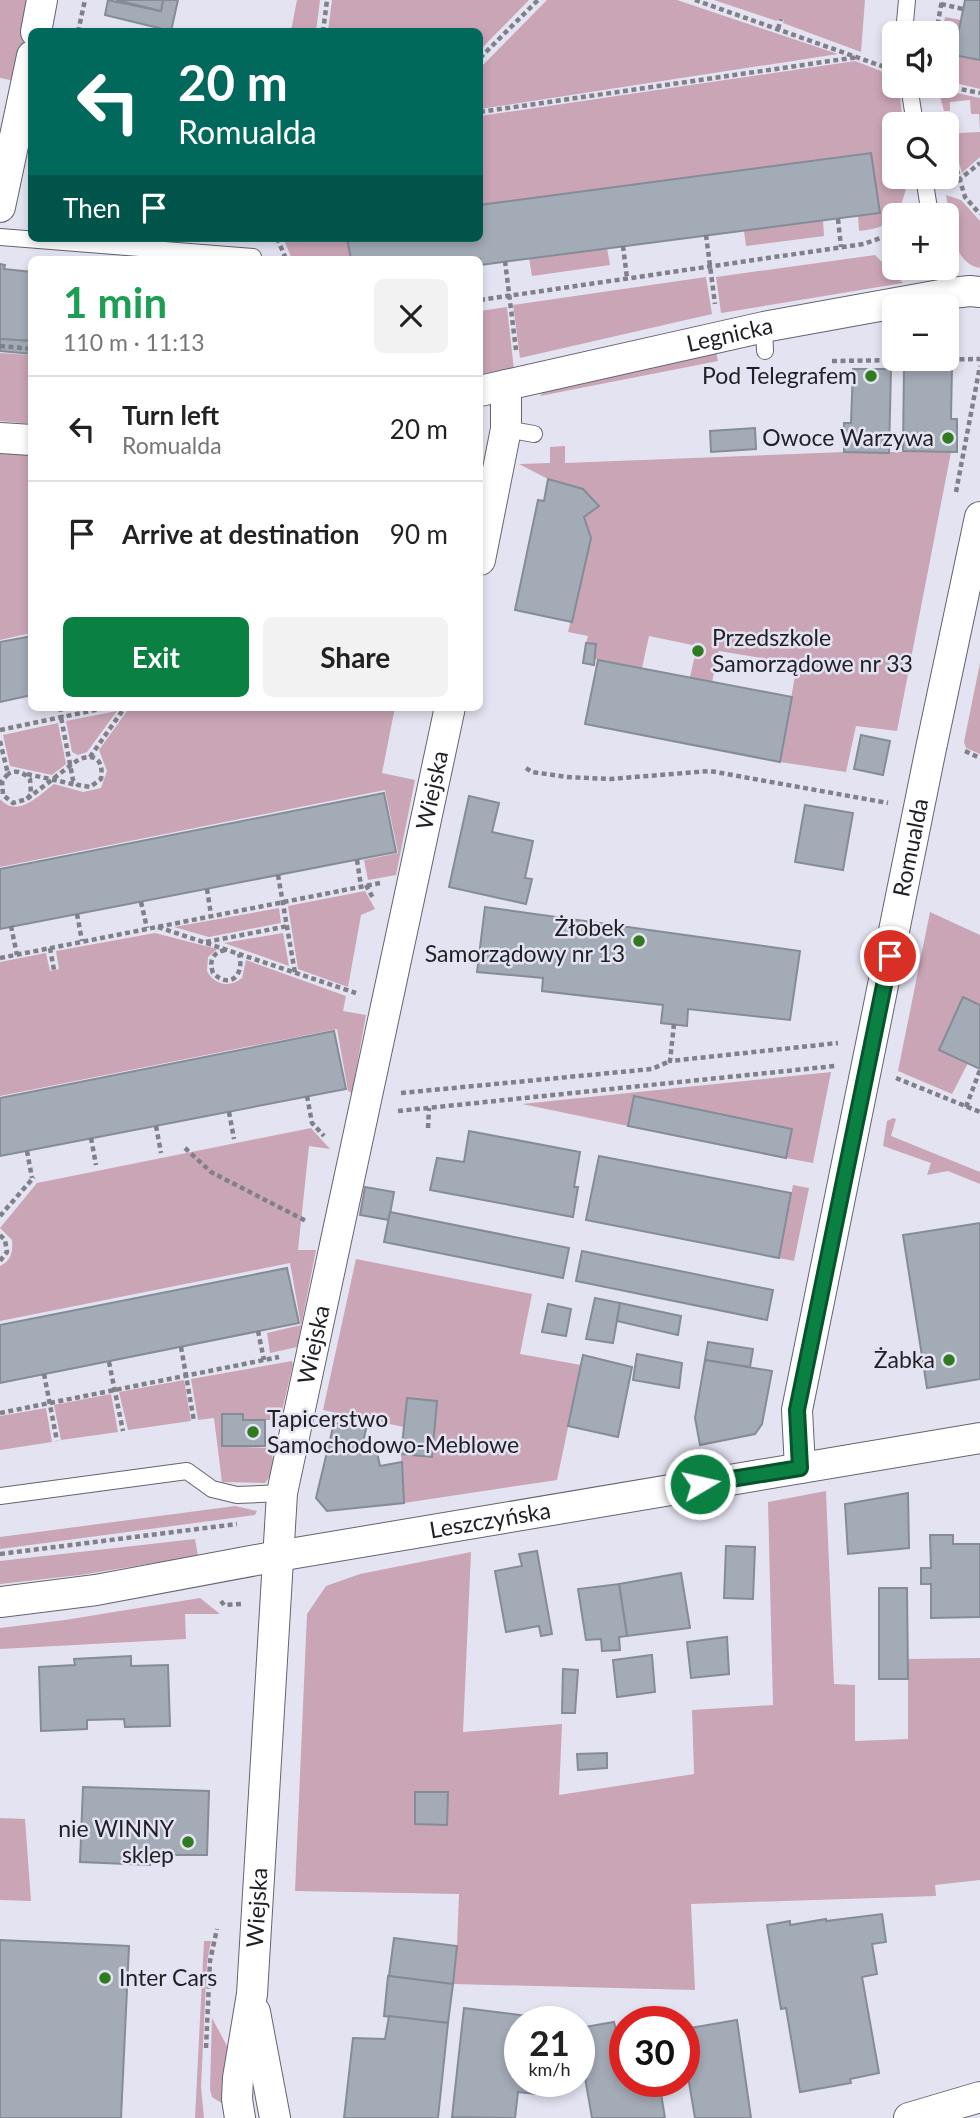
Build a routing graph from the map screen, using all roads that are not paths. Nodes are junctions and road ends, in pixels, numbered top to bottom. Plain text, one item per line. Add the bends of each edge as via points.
1 (43, 0) edge
2 (907, 0) edge
3 (905, 21) edge
4 (37, 28) edge
5 (28, 75) edge
6 (0, 207) edge
7 (0, 237) edge
8 (28, 239) edge
9 (63, 242) edge
10 (240, 256) edge
11 (958, 284) edge
12 (502, 386) edge
13 (0, 438) edge
14 (28, 440) edge
15 (980, 517) edge
16 (483, 550) edge
17 (449, 711) edge
18 (980, 1438) edge
19 (800, 1468) junction
20 (282, 1493) junction
21 (0, 1496) edge
22 (278, 1556) junction
23 (0, 1602) edge
24 (252, 1994) junction
25 (980, 2097) edge
26 (240, 2118) edge
27 (275, 2118) edge
28 (909, 2118) edge

1 - 4 street
2 - 3 lane
5 - 6 street
7 - 8 lane
9 - 10 lane
11 - 12 street, Legnicka via 765,339
12 - 16 street via 520,432
13 - 14 street
15 - 19 street, Romualda via 797,1410
17 - 20 street, Wiejska
18 - 19 street, Leszczyńska
19 - 22 street, Leszczyńska
20 - 21 lane via 237,1495 212,1489 187,1471
20 - 22 street, Wiejska
22 - 23 street, Leszczyńska via 96,1590
22 - 24 street, Wiejska
24 - 26 street, Wiejska via 239,2060
24 - 27 street, Wiejska
25 - 28 street

